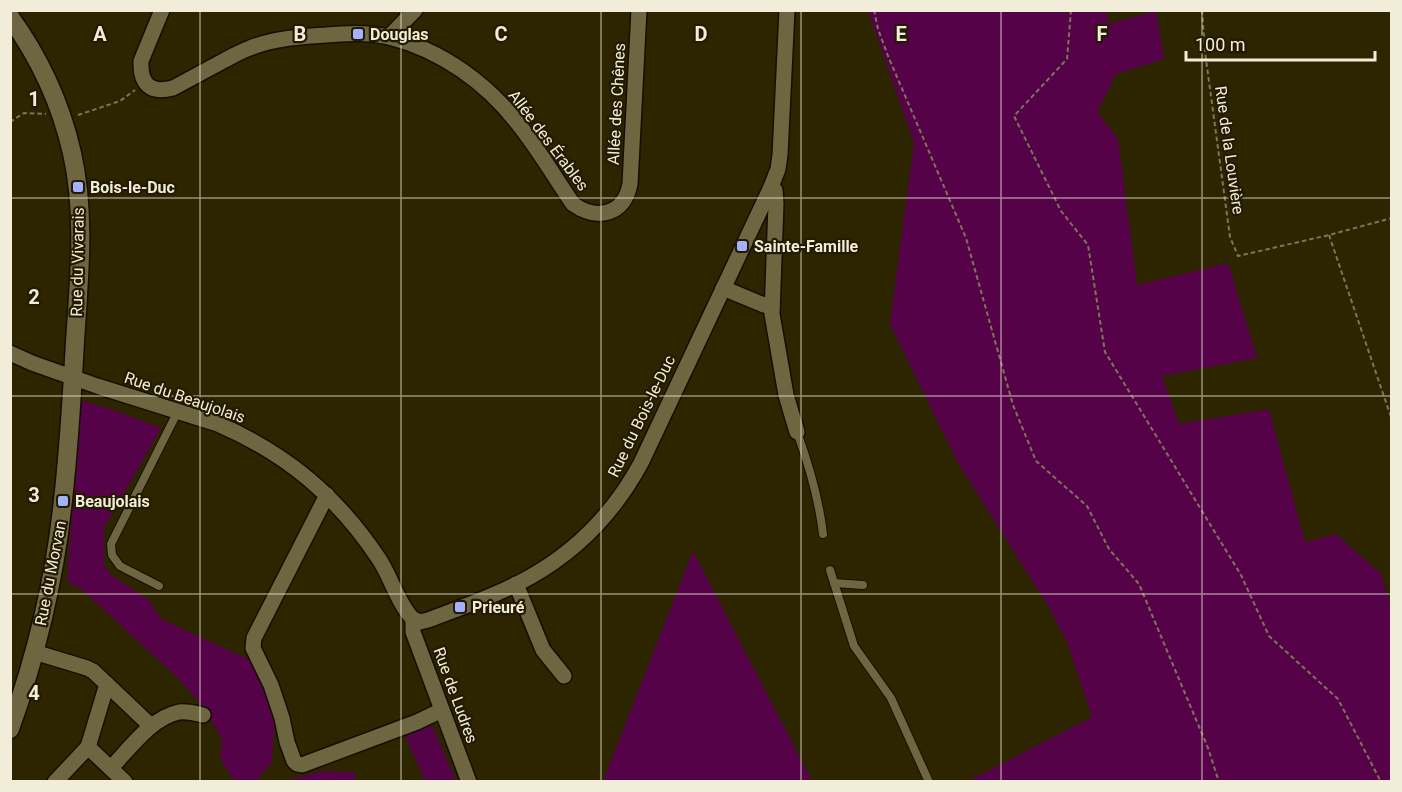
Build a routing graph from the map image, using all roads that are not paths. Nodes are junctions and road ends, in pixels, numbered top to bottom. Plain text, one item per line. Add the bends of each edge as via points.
1 (162, 10) edge
2 (415, 10) edge
3 (639, 10) edge
4 (786, 10) edge
5 (10, 17) edge
6 (389, 37) junction
7 (771, 187) junction
8 (626, 199) joint
9 (723, 288) junction
10 (772, 307) junction
11 (12, 359) edge
12 (73, 377) junction
13 (178, 411) junction
14 (798, 432) joint
15 (327, 495) junction
16 (823, 534) dead end
17 (830, 570) dead end
18 (834, 583) junction
19 (516, 585) junction
20 (863, 585) dead end
21 (159, 586) dead end
22 (413, 619) junction
23 (34, 652) junction
24 (564, 676) dead end
25 (107, 684) junction
26 (442, 710) junction
27 (203, 715) dead end
28 (152, 726) junction
29 (10, 729) edge
30 (88, 747) junction
31 (111, 768) junction
32 (55, 782) edge
33 (125, 782) edge
34 (469, 782) edge
35 (929, 782) edge

1 - 6 street, Allée des Érables via 141,61 145,83 154,89 173,88 249,48 276,40 341,33
2 - 6 street
3 - 8 street, Allée des Chênes
4 - 7 street, Rue du Bois-le-Duc via 780,155
5 - 12 street, Rue du Vivarais via 38,63 63,120 78,188 81,227
6 - 8 street, Allée des Érables via 444,60 482,85 520,126 573,204 592,213 609,212
7 - 9 street, Rue du Bois-le-Duc
7 - 10 street, Rue du Bois-le-Duc via 776,204
9 - 10 street
9 - 19 street, Rue du Bois-le-Duc via 645,456 621,496 575,546
10 - 14 street, Rue du Bois-le-Duc via 786,394
11 - 12 street, Rue du Beaujolais
12 - 13 street, Rue du Beaujolais
12 - 23 street, Rue du Morvan via 61,515
13 - 15 street, Rue du Beaujolais via 257,443
13 - 21 lane via 111,544 112,555 120,566
14 - 16 lane
15 - 22 street, Rue du Beaujolais via 373,550
15 - 26 street via 254,638 253,648 271,686 294,761 302,765
17 - 18 lane
18 - 20 lane
18 - 35 lane via 854,646 891,698
19 - 22 street, Rue du Bois-le-Duc via 428,620
19 - 24 street via 543,650
22 - 26 street, Rue de Ludres via 413,632
23 - 25 street via 87,668
23 - 29 street, Rue du Morvan
25 - 28 street
25 - 30 street
26 - 34 street, Rue de Ludres
27 - 28 street via 180,712
28 - 31 street
30 - 31 street
30 - 32 street
31 - 33 street

